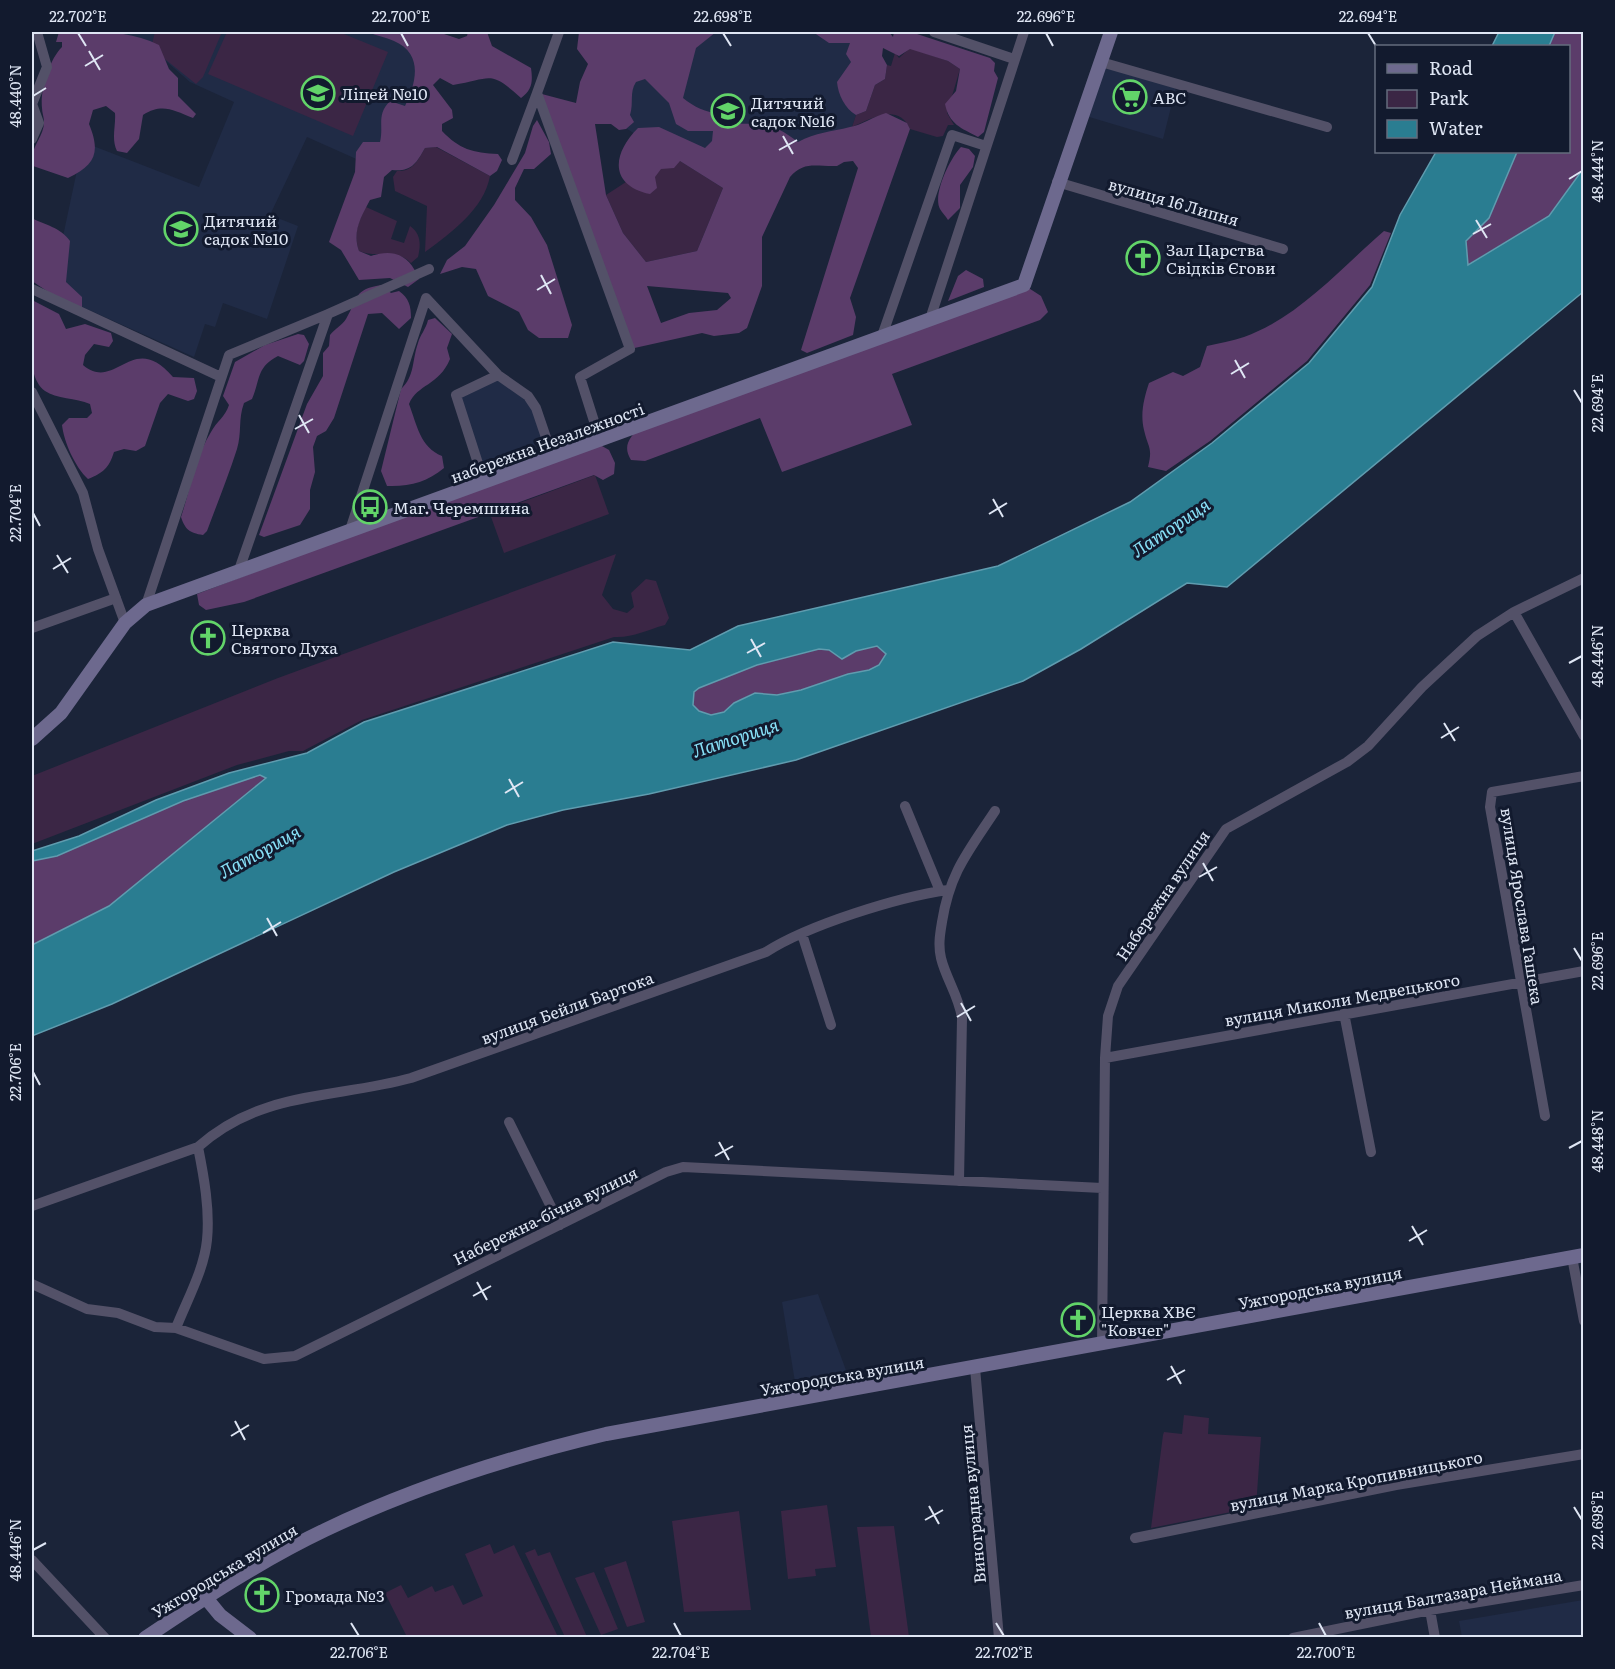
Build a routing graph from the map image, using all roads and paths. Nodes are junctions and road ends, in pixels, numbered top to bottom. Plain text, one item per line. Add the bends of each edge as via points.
1 (37, 32) edge
2 (559, 32) edge
3 (934, 32) edge
4 (1024, 32) edge
5 (1111, 32) edge
6 (1014, 59) junction
7 (1101, 62) junction
8 (537, 93) junction
9 (1327, 127) dead end
10 (32, 139) edge
11 (986, 146) junction
12 (512, 160) dead end
13 (1057, 182) junction
14 (1283, 249) dead end
15 (429, 269) dead end
16 (32, 289) edge
17 (328, 314) junction
18 (930, 319) junction
19 (882, 336) junction
20 (498, 375) junction
21 (221, 377) junction
22 (32, 392) edge
23 (600, 440) junction
24 (553, 458) junction
25 (484, 482) junction
26 (350, 530) junction
27 (239, 570) junction
28 (1584, 578) edge
29 (116, 598) junction
30 (146, 605) junction
31 (1514, 612) junction
32 (125, 623) junction
33 (32, 628) edge
34 (1584, 736) edge
35 (32, 739) edge
36 (1584, 776) edge
37 (905, 806) dead end
38 (995, 811) dead end
39 (944, 891) junction
40 (802, 934) junction
41 (1584, 971) edge
42 (1520, 982) junction
43 (1344, 1013) junction
44 (831, 1025) dead end
45 (1105, 1058) junction
46 (1545, 1116) dead end
47 (509, 1122) dead end
48 (198, 1147) junction
49 (1371, 1152) dead end
50 (959, 1181) junction
51 (1102, 1188) junction
52 (32, 1206) edge
53 (560, 1225) junction
54 (1578, 1256) edge
55 (32, 1284) edge
56 (1584, 1321) edge
57 (177, 1328) junction
58 (1102, 1345) junction
59 (975, 1368) junction
60 (1584, 1454) edge
61 (1135, 1538) dead end
62 (32, 1560) edge
63 (1584, 1586) edge
64 (206, 1598) junction
65 (1430, 1610) junction
66 (105, 1638) edge
67 (145, 1638) edge
68 (249, 1638) edge
69 (999, 1638) edge
70 (1293, 1638) edge
71 (1435, 1638) edge

1 - 10 street via 47,67 32,104 39,123
2 - 8 street
3 - 6 street
4 - 6 street
5 - 7 main road
6 - 11 street
7 - 9 street
7 - 13 main road
8 - 12 street
8 - 23 street via 630,349 580,377
11 - 18 street
11 - 19 street via 952,135
13 - 14 street, вулиця 16 Липня
13 - 18 main road, набережна Незалежності via 1024,285
15 - 17 street
16 - 21 street
17 - 21 street via 229,355
17 - 27 street
18 - 19 main road, набережна Незалежності
19 - 23 main road, набережна Незалежності
20 - 24 street via 528,396 536,408
20 - 25 street via 456,395
20 - 26 street via 426,298
21 - 30 street
22 - 29 street via 83,493
23 - 24 main road, набережна Незалежності
24 - 25 main road, набережна Незалежності
25 - 26 main road, набережна Незалежності
26 - 27 main road, набережна Незалежності
27 - 30 main road, набережна Незалежності
28 - 31 street, Набережна вулиця
29 - 32 street
29 - 33 street
30 - 32 main road, набережна Незалежності
31 - 34 street
31 - 45 street, Набережна вулиця via 1477,636 1422,687 1368,746 1347,762 1226,829 1118,986 1108,1016
32 - 35 main road, набережна Незалежності via 61,713
36 - 42 street, вулиця Ярослава Гашека via 1492,792 1490,807
37 - 39 street
38 - 39 street
39 - 40 street, вулиця Бейли Бартока via 875,908
39 - 50 street via 941,960 959,999 962,1018
40 - 44 street
40 - 48 street, вулиця Бейли Бартока via 766,952 411,1078 271,1104 229,1123
41 - 42 street, вулиця Миколи Медвецького
42 - 43 street, вулиця Миколи Медвецького
42 - 46 street, вулиця Ярослава Гашека
43 - 45 street, вулиця Миколи Медвецького
43 - 49 street
45 - 51 street, Набережна вулиця
47 - 53 street
48 - 52 street, вулиця Бейли Бартока
48 - 57 street via 207,1242
50 - 51 street, Набережна-бічна вулиця
50 - 53 street, Набережна-бічна вулиця via 683,1167
51 - 58 street, Набережна вулиця
53 - 57 street, Набережна-бічна вулиця via 295,1356 264,1359
54 - 56 street
54 - 58 main road, Ужгородська вулиця
55 - 57 street, Набережна-бічна вулиця via 87,1309 118,1313 155,1327
58 - 59 main road, Ужгородська вулиця
59 - 64 main road, Ужгородська вулиця via 606,1434 511,1458 394,1499 343,1522 260,1564
59 - 69 street, Виноградна вулиця
60 - 61 street, вулиця Марка Кропивницького via 1396,1485
62 - 66 street
63 - 65 street, вулиця Балтазара Неймана
64 - 67 main road, Ужгородська вулиця
64 - 68 main road
65 - 70 street, вулиця Балтазара Неймана
65 - 71 street

